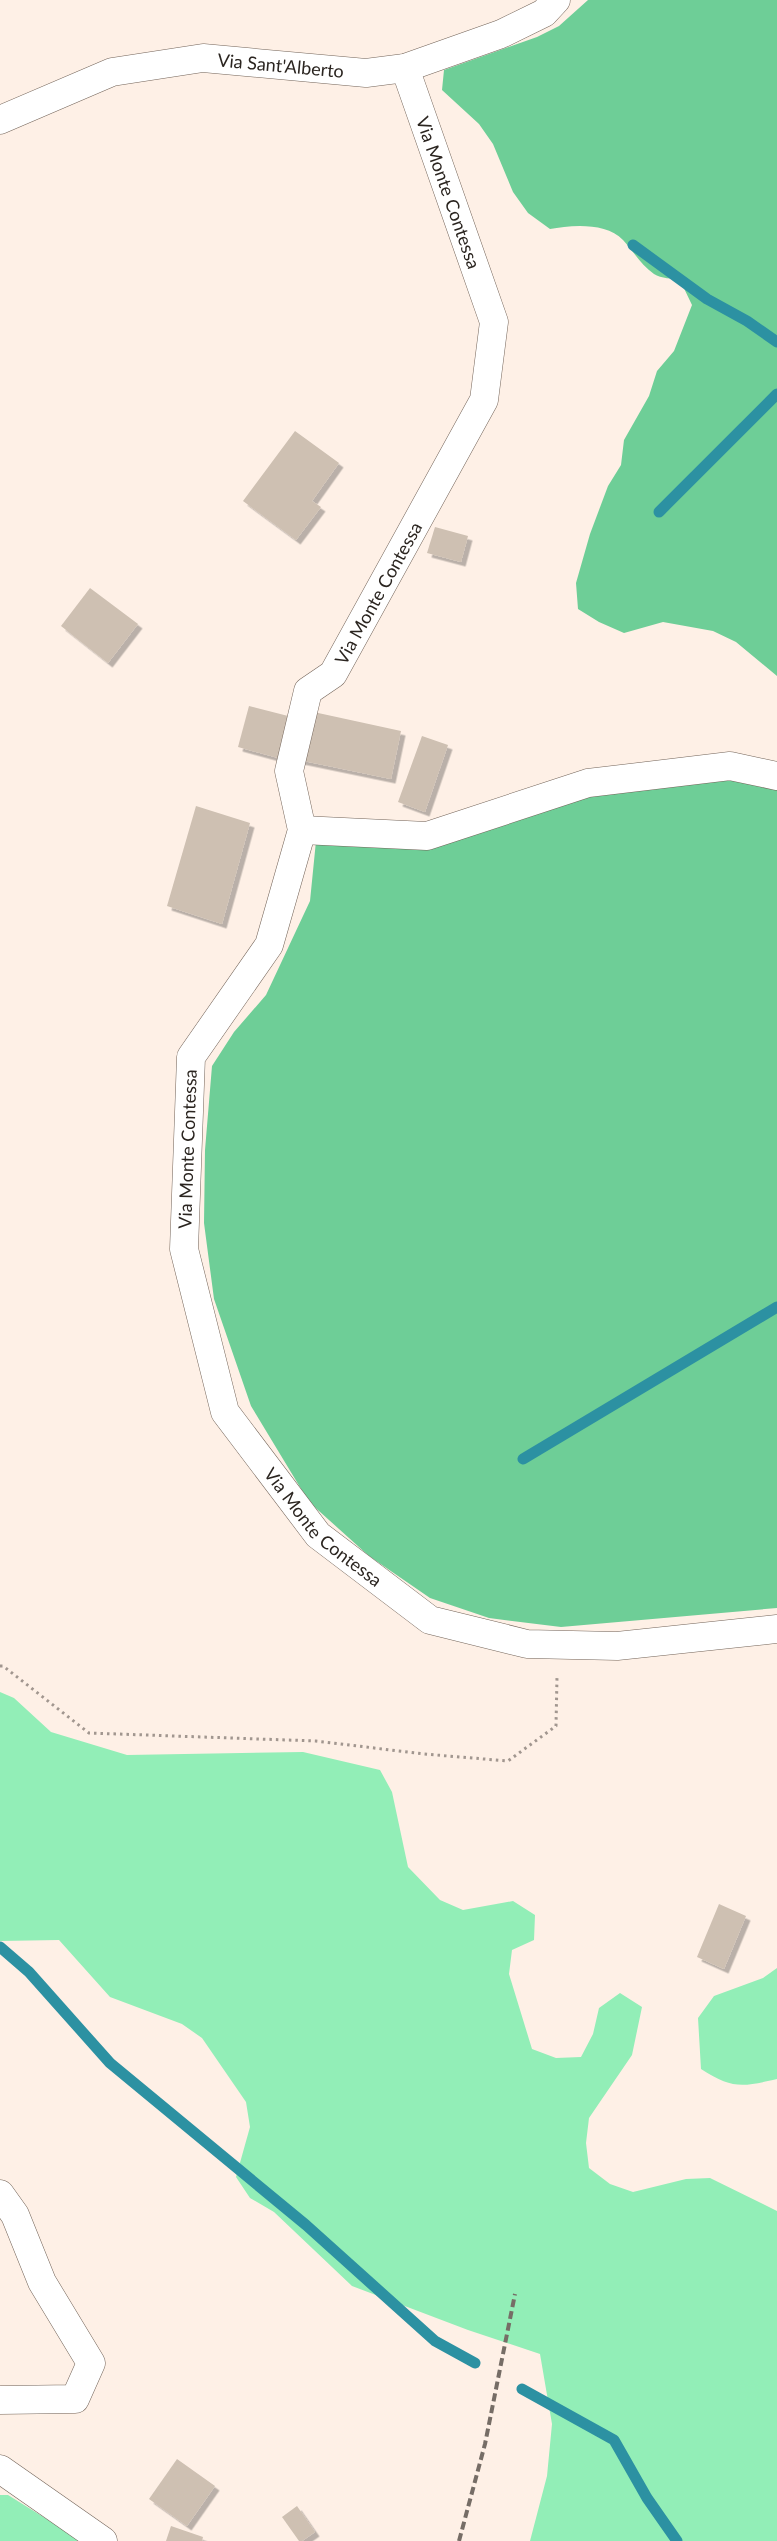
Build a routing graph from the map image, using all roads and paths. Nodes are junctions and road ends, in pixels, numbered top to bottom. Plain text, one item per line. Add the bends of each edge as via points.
1 (556, 0) edge
2 (405, 68) junction
3 (0, 120) edge
4 (777, 776) edge
5 (302, 830) junction
6 (777, 1629) edge
7 (557, 1644) junction
8 (0, 1666) edge
9 (0, 2194) edge
10 (0, 2400) edge
11 (0, 2469) edge
12 (103, 2541) edge

1 - 2 street, Via Sant'Alberto via 544,13 501,34
2 - 3 street, Via Sant'Alberto via 366,73 203,58 112,72
2 - 5 street, Via Monte Contessa via 494,322 484,400 333,674 308,691 289,771
4 - 5 street via 730,766 588,782 427,836
5 - 7 street, Via Monte Contessa via 269,945 191,1058 184,1248 225,1412 318,1535 430,1620 527,1644
6 - 7 street, Via Monte Contessa via 617,1646
7 - 8 path via 556,1726 508,1761 316,1741 89,1733
9 - 10 street via 15,2215 42,2282 91,2363 75,2399
11 - 12 street

